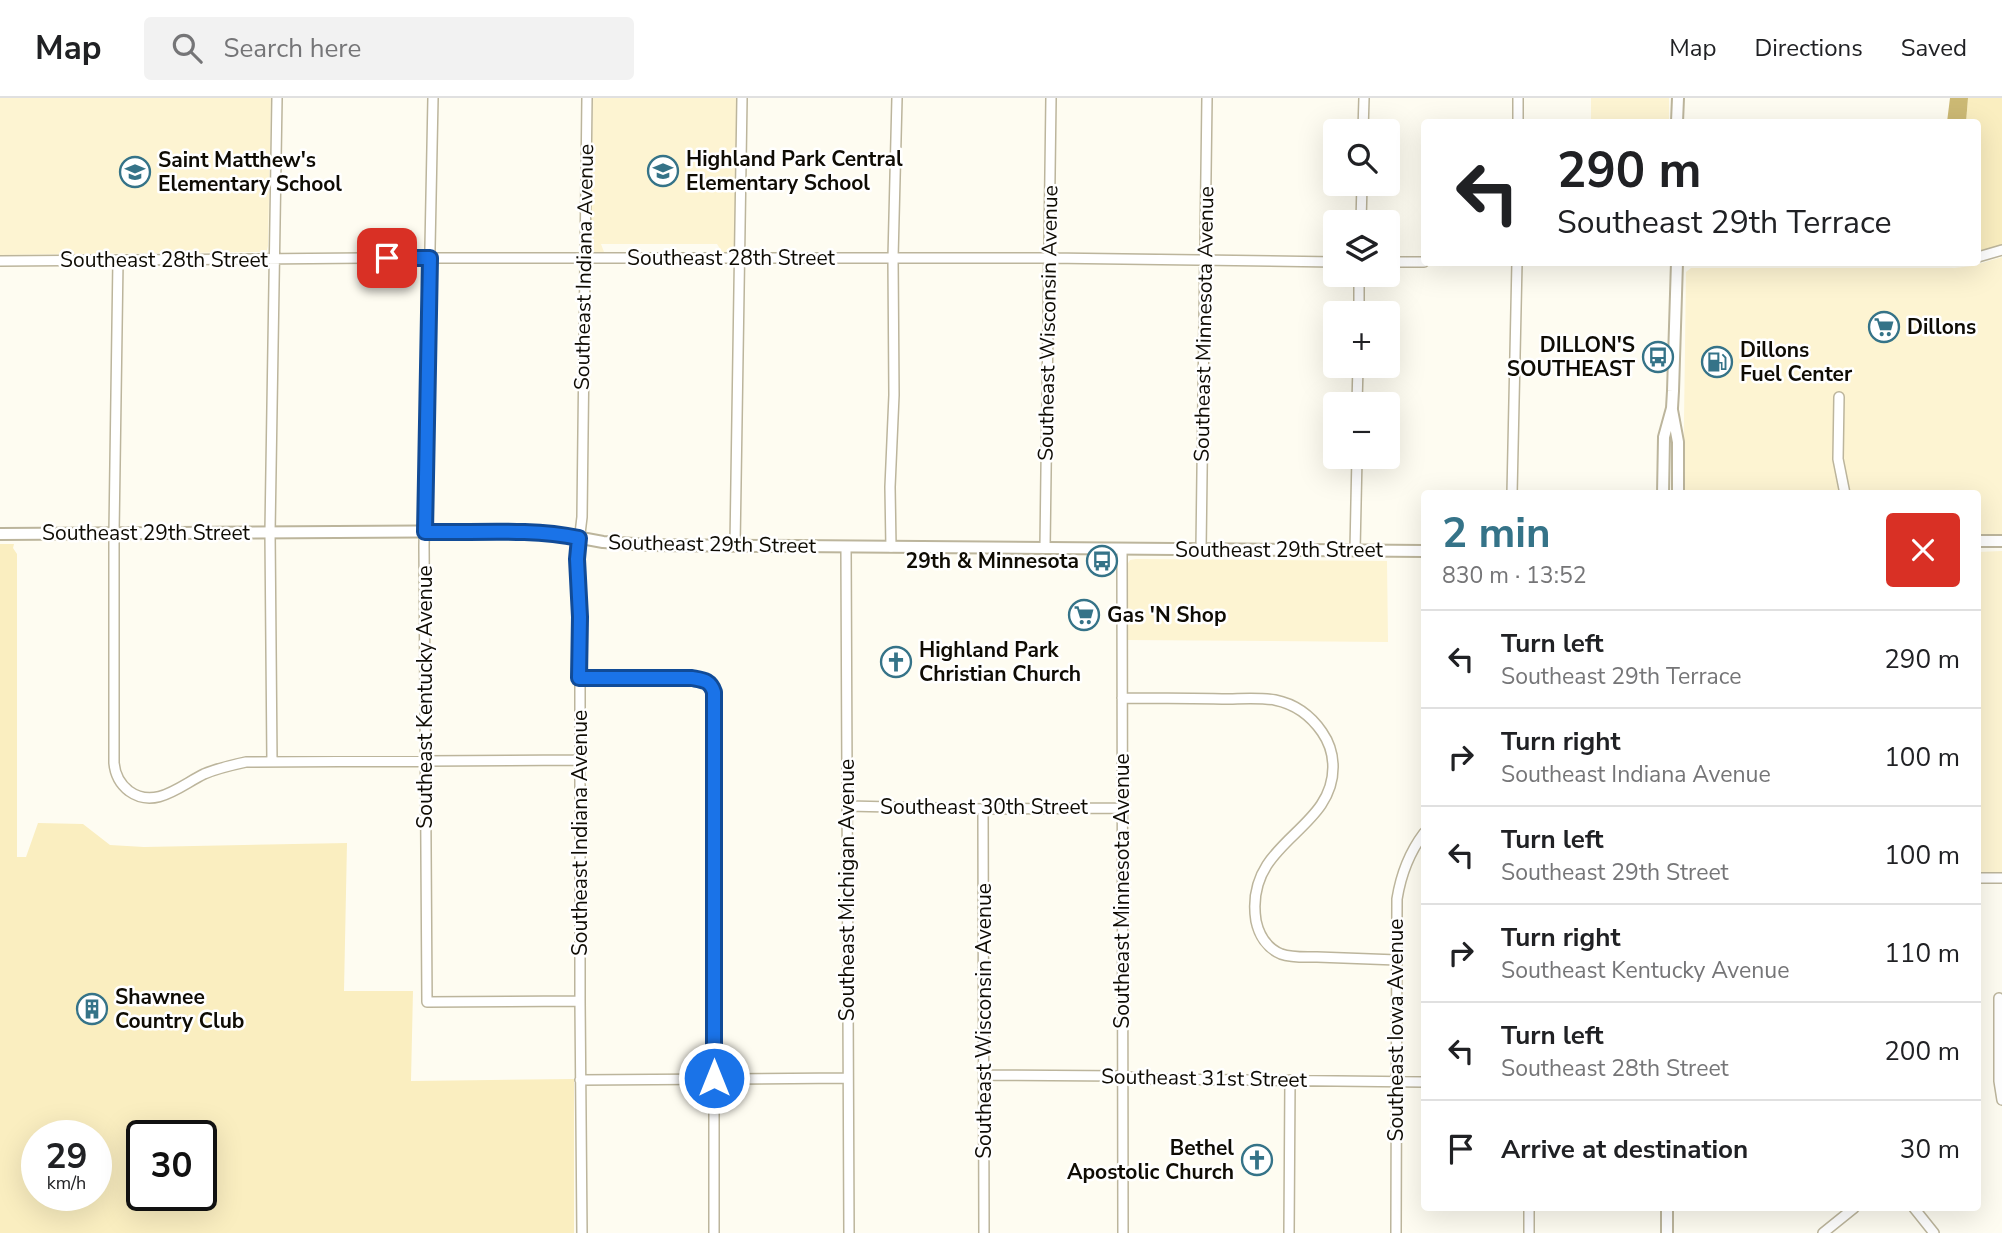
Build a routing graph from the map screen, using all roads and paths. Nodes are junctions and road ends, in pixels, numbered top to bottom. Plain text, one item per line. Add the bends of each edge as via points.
1 (277, 98) edge
2 (433, 98) edge
3 (587, 98) edge
4 (742, 98) edge
5 (897, 98) edge
6 (1051, 98) edge
7 (1207, 98) edge
8 (1364, 98) edge
9 (1518, 98) edge
10 (1678, 98) edge
11 (1363, 119) edge
12 (1518, 119) edge
13 (1677, 119) edge
14 (2002, 250) edge
15 (1981, 256) edge
16 (430, 258) junction
17 (584, 258) junction
18 (740, 258) junction
19 (893, 258) junction
20 (1049, 258) junction
21 (275, 259) junction
22 (118, 260) junction
23 (0, 261) edge
24 (1205, 261) junction
25 (1323, 262) edge
26 (1400, 262) edge
27 (1421, 262) edge
28 (1517, 266) edge
29 (1677, 266) edge
30 (1839, 397) dead end
31 (1672, 408) junction
32 (1357, 469) edge
33 (1512, 490) edge
34 (1663, 490) edge
35 (1678, 490) edge
36 (1844, 490) edge
37 (270, 532) junction
38 (425, 532) junction
39 (114, 533) junction
40 (0, 534) edge
41 (579, 538) junction
42 (1981, 541) edge
43 (2002, 541) edge
44 (735, 546) junction
45 (846, 547) junction
46 (891, 547) junction
47 (1045, 548) junction
48 (1122, 549) junction
49 (1201, 549) junction
50 (1355, 550) junction
51 (1421, 551) edge
52 (579, 678) junction
53 (1122, 698) junction
54 (580, 760) junction
55 (426, 761) junction
56 (272, 762) junction
57 (847, 806) junction
58 (1121, 808) junction
59 (983, 809) junction
60 (1421, 838) edge
61 (1981, 878) edge
62 (2002, 878) edge
63 (1397, 960) junction
64 (1999, 998) dead end
65 (580, 1001) junction
66 (984, 1075) junction
67 (1123, 1076) junction
68 (714, 1078) junction
69 (848, 1078) junction
70 (580, 1080) junction
71 (1290, 1080) junction
72 (1396, 1082) junction
73 (1421, 1082) edge
74 (2002, 1100) edge
75 (1529, 1211) edge
76 (1667, 1211) edge
77 (1850, 1211) edge
78 (1916, 1211) edge
79 (582, 1233) edge
80 (715, 1233) edge
81 (849, 1233) edge
82 (984, 1233) edge
83 (1123, 1233) edge
84 (1289, 1233) edge
85 (1396, 1233) edge
86 (1529, 1233) edge
87 (1667, 1233) edge
88 (1823, 1233) edge
89 (1934, 1233) edge

1 - 21 street
2 - 16 street, Southeast Kentucky Avenue
3 - 17 street, Southeast Indiana Avenue
4 - 18 street
5 - 19 street
6 - 20 street, Southeast Wisconsin Avenue
7 - 24 street, Southeast Minnesota Avenue
8 - 11 street
9 - 12 street
10 - 13 main road
14 - 15 street
16 - 17 street, Southeast 28th Street
16 - 21 street, Southeast 28th Street
16 - 38 street, Southeast Kentucky Avenue
17 - 18 street, Southeast 28th Street
17 - 41 street, Southeast Indiana Avenue
18 - 19 street, Southeast 28th Street
18 - 44 street
19 - 20 street, Southeast 28th Street
19 - 46 street
20 - 24 street, Southeast 28th Street
20 - 47 street, Southeast Wisconsin Avenue
21 - 22 street, Southeast 28th Street
21 - 37 street
22 - 23 street, Southeast 28th Street
22 - 39 street
24 - 25 street, Southeast 28th Street
24 - 49 street, Southeast Minnesota Avenue
26 - 27 street
28 - 33 street
29 - 31 main road
30 - 36 street via 1838,459
31 - 34 main road via 1664,437
31 - 35 main road via 1678,442
32 - 50 street
37 - 38 main road, Southeast 29th Street
37 - 39 main road, Southeast 29th Street
37 - 56 street
38 - 41 main road, Southeast 29th Street via 502,531
38 - 55 street, Southeast Kentucky Avenue
39 - 40 main road, Southeast 29th Street
39 - 56 street via 114,763 120,782 145,798 162,797 227,766
41 - 44 main road, Southeast 29th Street via 626,544
41 - 52 street, Southeast Indiana Avenue
42 - 43 main road
44 - 45 main road, Southeast 29th Street
45 - 46 main road, Southeast 29th Street
45 - 57 street, Southeast Michigan Avenue
46 - 47 main road, Southeast 29th Street
47 - 48 main road, Southeast 29th Street
48 - 49 main road, Southeast 29th Street
48 - 53 street, Southeast Minnesota Avenue
49 - 50 main road, Southeast 29th Street
50 - 51 main road, Southeast 29th Street
52 - 54 street, Southeast Indiana Avenue
52 - 68 street via 692,678 709,682 714,692
53 - 58 street, Southeast Minnesota Avenue
53 - 63 street via 1264,699 1289,704 1310,717 1330,747 1331,784 1317,813 1266,867 1255,898 1258,930 1270,947 1287,956
54 - 55 street
54 - 65 street, Southeast Indiana Avenue
55 - 56 street
55 - 65 street, Southeast Kentucky Avenue via 427,1002
57 - 59 street, Southeast 30th Street
57 - 69 street, Southeast Michigan Avenue
58 - 59 street, Southeast 30th Street
58 - 67 street, Southeast Minnesota Avenue
59 - 66 street, Southeast Wisconsin Avenue
60 - 63 street, Southeast Iowa Avenue via 1399,886
61 - 62 street
63 - 72 street, Southeast Iowa Avenue
64 - 74 street
65 - 70 street, Southeast Indiana Avenue
66 - 67 street, Southeast 31st Street
66 - 82 street, Southeast Wisconsin Avenue
67 - 71 street, Southeast 31st Street
67 - 83 street, Southeast Minnesota Avenue
68 - 69 street
68 - 70 street
68 - 80 street
69 - 81 street, Southeast Michigan Avenue
70 - 79 street, Southeast Indiana Avenue
71 - 72 street, Southeast 31st Street
71 - 84 street
72 - 73 street, Southeast 31st Street
72 - 85 street, Southeast Iowa Avenue
75 - 86 street
76 - 87 main road
77 - 88 street
78 - 89 street

